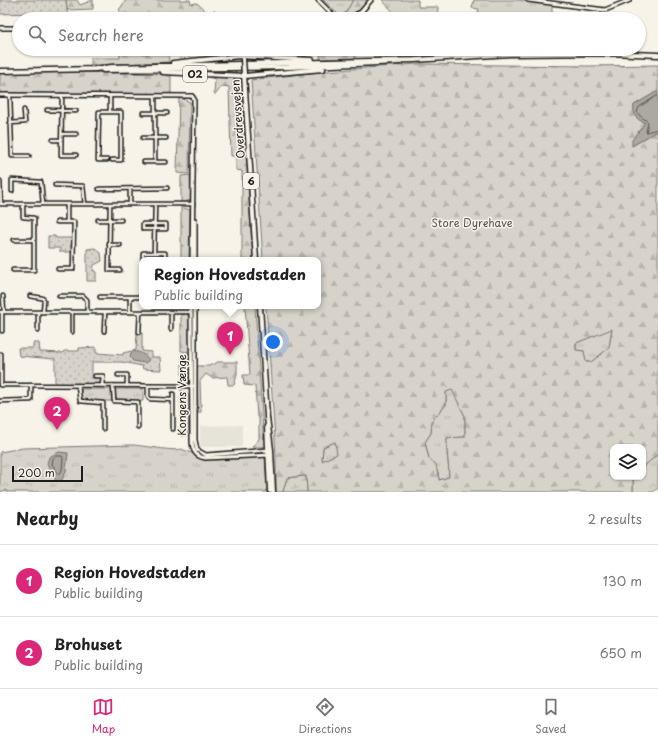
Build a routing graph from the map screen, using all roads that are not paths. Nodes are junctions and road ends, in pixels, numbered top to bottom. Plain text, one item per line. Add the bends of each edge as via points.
1 (318, 0) edge
2 (371, 0) edge
3 (528, 0) edge
4 (630, 0) edge
5 (330, 12) edge
6 (361, 12) edge
7 (0, 28) edge
8 (12, 28) edge
9 (646, 55) edge
10 (658, 55) edge
11 (497, 56) edge
12 (243, 58) junction
13 (414, 60) junction
14 (322, 62) junction
15 (336, 66) junction
16 (148, 68) junction
17 (0, 71) edge
18 (244, 75) junction
19 (0, 95) edge
20 (62, 95) junction
21 (10, 96) junction
22 (110, 96) junction
23 (155, 96) junction
24 (24, 110) dead end
25 (47, 110) dead end
26 (62, 110) junction
27 (76, 111) dead end
28 (110, 112) junction
29 (155, 112) junction
30 (143, 113) dead end
31 (167, 113) dead end
32 (10, 123) junction
33 (62, 134) junction
34 (76, 134) dead end
35 (155, 137) junction
36 (143, 138) dead end
37 (166, 138) dead end
38 (52, 140) dead end
39 (61, 140) junction
40 (76, 155) dead end
41 (29, 156) dead end
42 (107, 160) dead end
43 (112, 160) dead end
44 (144, 162) dead end
45 (155, 162) junction
46 (166, 162) dead end
47 (0, 180) edge
48 (55, 185) dead end
49 (0, 187) edge
50 (167, 188) dead end
51 (99, 189) dead end
52 (130, 189) junction
53 (12, 191) dead end
54 (0, 204) edge
55 (23, 204) junction
56 (43, 204) junction
57 (67, 204) junction
58 (85, 204) junction
59 (110, 204) junction
60 (130, 204) junction
61 (155, 204) junction
62 (194, 206) junction
63 (98, 220) dead end
64 (110, 220) junction
65 (120, 220) dead end
66 (57, 222) dead end
67 (67, 222) junction
68 (154, 224) junction
69 (154, 229) junction
70 (14, 240) dead end
71 (34, 240) junction
72 (110, 245) junction
73 (120, 245) dead end
74 (154, 253) junction
75 (143, 257) edge
76 (165, 257) edge
77 (192, 257) edge
78 (195, 257) edge
79 (256, 257) edge
80 (58, 269) dead end
81 (13, 270) dead end
82 (120, 270) dead end
83 (3, 296) dead end
84 (30, 296) dead end
85 (59, 296) dead end
86 (100, 298) dead end
87 (130, 298) junction
88 (139, 298) edge
89 (192, 309) edge
90 (194, 309) edge
91 (260, 309) edge
92 (2, 312) edge
93 (38, 312) junction
94 (43, 312) junction
95 (72, 312) junction
96 (87, 312) junction
97 (105, 312) junction
98 (130, 312) junction
99 (140, 312) junction
100 (171, 312) junction
101 (193, 312) junction
102 (171, 329) dead end
103 (2, 331) dead end
104 (38, 331) dead end
105 (104, 331) dead end
106 (72, 332) dead end
107 (139, 332) dead end
108 (1, 354) dead end
109 (118, 375) dead end
110 (95, 376) dead end
111 (0, 385) edge
112 (31, 386) junction
113 (78, 386) junction
114 (102, 386) junction
115 (113, 386) junction
116 (127, 386) junction
117 (148, 386) junction
118 (193, 386) junction
119 (173, 394) dead end
120 (173, 400) junction
121 (0, 401) edge
122 (138, 427) dead end
123 (103, 429) dead end
124 (173, 429) dead end
125 (270, 452) junction
126 (272, 492) edge

1 - 5 street
2 - 6 street
3 - 4 street via 598,10 613,8
7 - 8 street
9 - 10 main road
11 - 13 main road
12 - 14 main road
12 - 16 main road
12 - 18 main road, Overdrevsvejen / 6, bridge
13 - 14 main road
13 - 15 main road
14 - 16 main road
15 - 16 main road
15 - 18 main road
16 - 17 main road
16 - 18 main road, O2
18 - 79 main road, Overdrevsvejen / 6
19 - 21 street
20 - 21 street
20 - 22 street
20 - 26 street
21 - 32 street
22 - 23 street
22 - 28 street
23 - 29 street
23 - 62 street via 192,96 194,99
24 - 32 street via 25,122
25 - 26 street
26 - 27 street
26 - 33 street
28 - 42 street via 98,112 98,160
28 - 43 street via 121,112 121,160
29 - 30 street
29 - 31 street
29 - 35 street
32 - 41 street via 12,156
33 - 34 street
33 - 39 street
35 - 36 street
35 - 37 street
35 - 45 street
38 - 39 street
39 - 40 street via 61,155
44 - 45 street
45 - 46 street
47 - 49 street
48 - 58 street via 81,185 85,188
49 - 54 street
50 - 52 street
51 - 52 street
52 - 60 street
53 - 56 street via 12,180 41,182
54 - 55 street
55 - 56 street
55 - 71 street via 23,217 34,218
56 - 57 street
57 - 58 street
57 - 67 street
58 - 59 street
59 - 60 street
59 - 64 street
60 - 61 street
61 - 62 street
61 - 68 street
62 - 77 street
62 - 78 street
63 - 64 street
64 - 65 street
64 - 72 street
66 - 67 street
67 - 80 street via 74,222 73,269
68 - 69 street
68 - 69 street via 143,224 143,229
68 - 69 street via 166,224 166,229
69 - 74 street
70 - 71 street
71 - 81 street via 34,270
72 - 73 street
72 - 82 street via 109,270
74 - 75 street via 143,253
74 - 76 street via 165,253
83 - 92 street
84 - 94 street via 44,300
85 - 96 street via 83,296 87,300
86 - 87 street
87 - 88 street
87 - 98 street
89 - 101 street, Kongens Vænge
90 - 101 street, Kongens Vænge
91 - 125 main road
92 - 93 street
92 - 103 street
93 - 94 street
93 - 104 street
94 - 95 street
95 - 96 street
95 - 106 street
96 - 97 street
97 - 98 street
97 - 105 street
98 - 99 street
99 - 100 street
99 - 107 street
100 - 101 street
100 - 102 street
101 - 118 street, Kongens Vænge
108 - 111 street
109 - 116 street via 127,375
110 - 114 street via 102,376
111 - 112 street
112 - 113 street
112 - 121 street via 31,400
113 - 114 street
113 - 123 street via 80,402 103,402
114 - 115 street
115 - 116 street
115 - 122 street via 114,401 138,402
116 - 117 street
117 - 118 street
117 - 120 street via 150,400
118 - 125 street, Kongens Vænge via 196,446 200,453 206,455
119 - 120 street
120 - 124 street
125 - 126 main road

